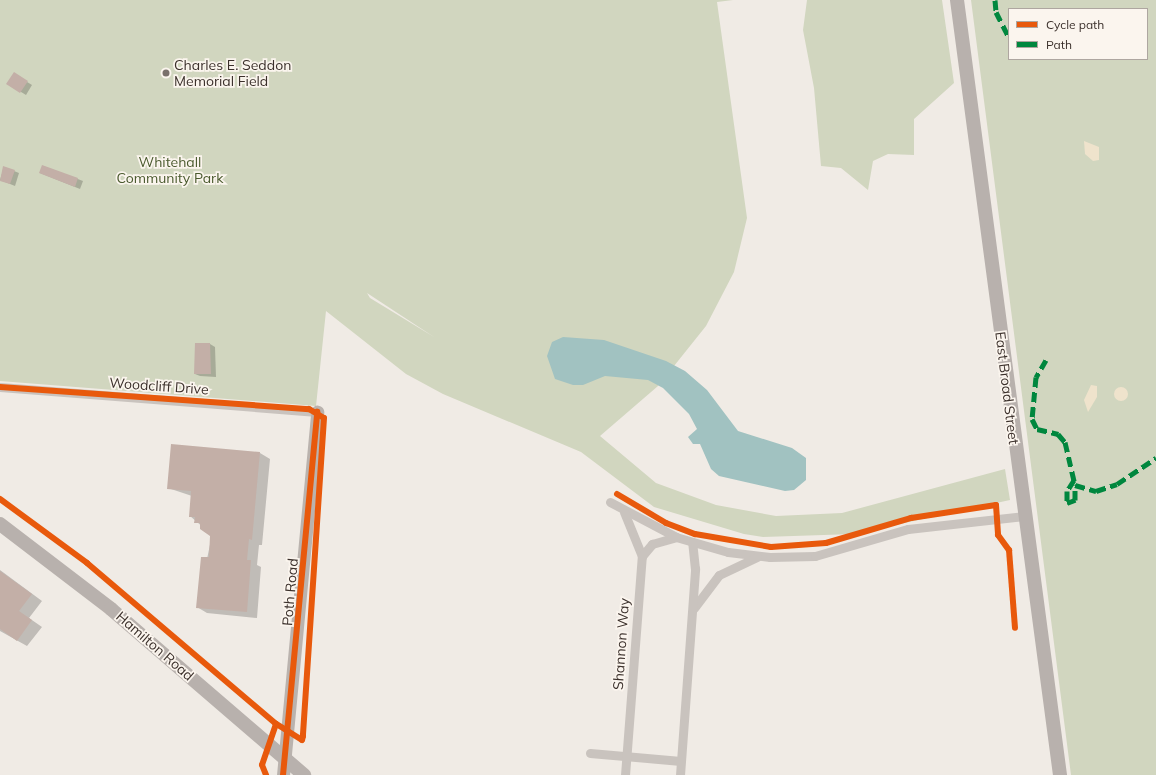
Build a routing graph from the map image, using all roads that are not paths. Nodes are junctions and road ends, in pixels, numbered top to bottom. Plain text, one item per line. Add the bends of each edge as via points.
1 (957, 0) edge
2 (0, 387) edge
3 (317, 412) joint
4 (610, 502) dead end
5 (624, 512) junction
6 (1024, 516) junction
7 (0, 524) edge
8 (676, 537) junction
9 (692, 542) junction
10 (642, 556) junction
11 (757, 557) junction
12 (692, 613) junction
13 (590, 753) dead end
14 (627, 756) junction
15 (286, 759) junction
16 (681, 761) junction
17 (283, 775) edge
18 (304, 775) edge
19 (625, 775) edge
20 (680, 775) edge
21 (1060, 775) edge

1 - 6 main road, East Broad Street
2 - 3 street, Woodcliff Drive
3 - 15 street, Poth Road
4 - 5 street
5 - 8 street
5 - 10 street
6 - 11 street via 908,529 815,556
6 - 21 main road, East Broad Street
7 - 15 main road, Hamilton Road via 105,604
8 - 9 street
8 - 10 street via 652,544
9 - 11 street
9 - 12 street via 696,557
10 - 14 street, Shannon Way
11 - 12 street via 718,575
12 - 16 street
13 - 14 street
14 - 16 street
14 - 19 street, Shannon Way
15 - 17 street, Poth Road
15 - 18 main road, Hamilton Road
16 - 20 street

